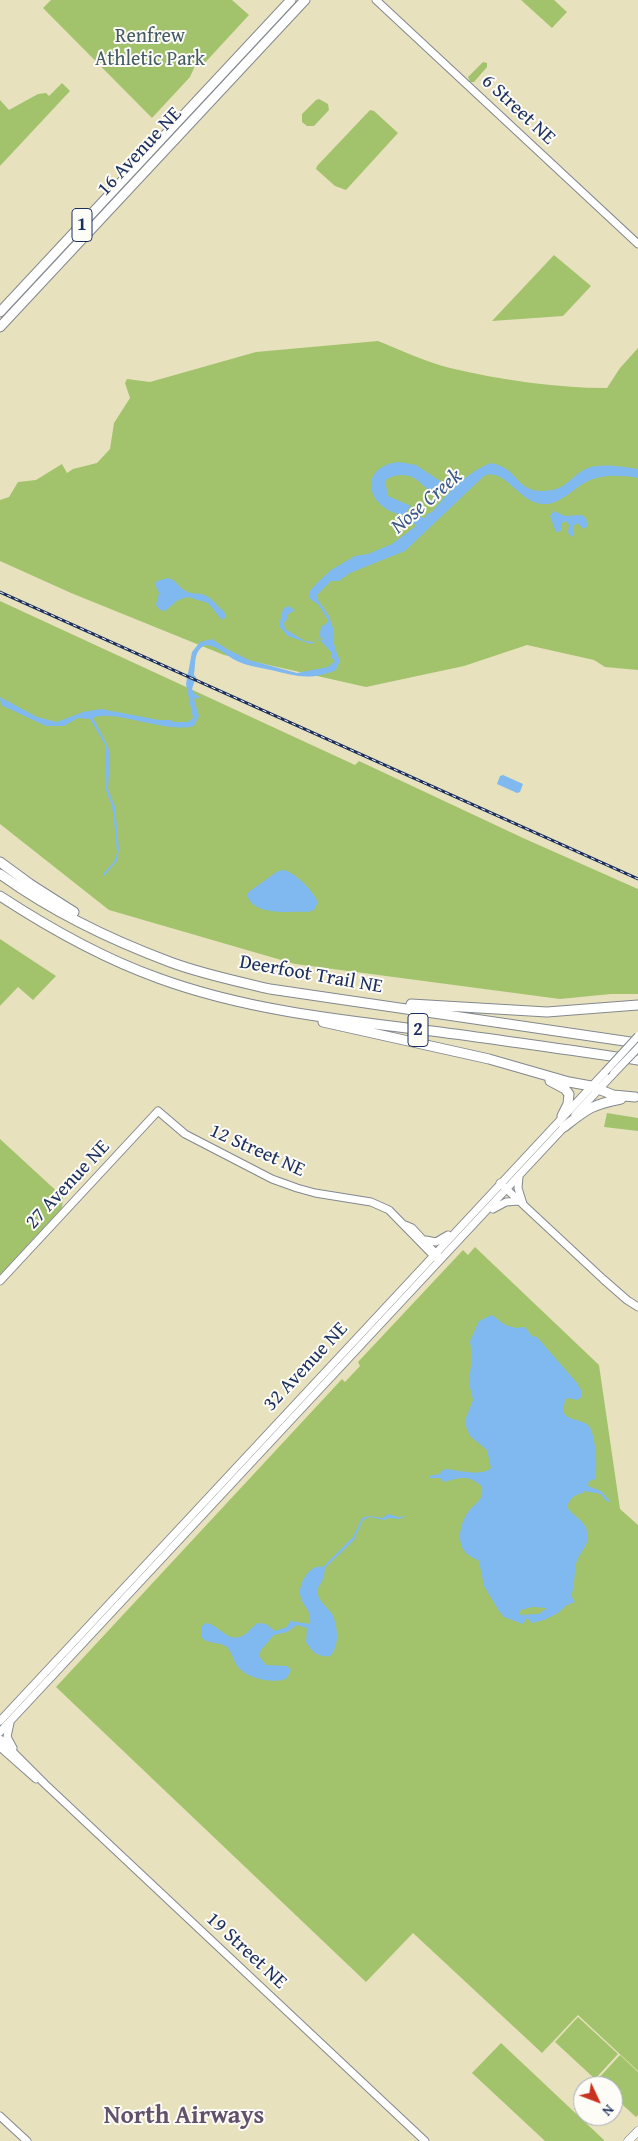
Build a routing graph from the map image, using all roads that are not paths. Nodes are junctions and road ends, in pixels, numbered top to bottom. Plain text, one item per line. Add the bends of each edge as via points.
1 (291, 0) edge
2 (305, 0) edge
3 (376, 0) edge
4 (638, 244) edge
5 (0, 312) edge
6 (0, 327) edge
7 (0, 862) edge
8 (0, 874) edge
9 (0, 896) edge
10 (0, 901) edge
11 (132, 946) junction
12 (113, 959) junction
13 (236, 1001) junction
14 (384, 1005) junction
15 (638, 1005) edge
16 (614, 1007) junction
17 (638, 1010) edge
18 (638, 1036) edge
19 (638, 1043) edge
20 (638, 1048) edge
21 (638, 1060) edge
22 (508, 1064) junction
23 (595, 1088) junction
24 (637, 1097) edge
25 (158, 1111) joint
26 (562, 1116) junction
27 (564, 1127) junction
28 (518, 1178) junction
29 (500, 1183) junction
30 (507, 1190) junction
31 (521, 1203) junction
32 (486, 1213) junction
33 (464, 1222) junction
34 (420, 1240) junction
35 (435, 1254) junction
36 (441, 1260) junction
37 (423, 1266) junction
38 (0, 1281) edge
39 (638, 1307) edge
40 (10, 1710) junction
41 (0, 1715) edge
42 (11, 1720) junction
43 (0, 1721) edge
44 (0, 1732) edge
45 (0, 1739) edge
46 (0, 1748) edge
47 (0, 1751) edge
48 (11, 1753) junction
49 (0, 2116) edge
50 (638, 2131) edge
51 (27, 2141) edge
52 (425, 2141) edge
53 (628, 2141) edge

1 - 5 highway, 16 Avenue NE / 1
2 - 6 highway, 16 Avenue NE / 1
3 - 4 main road, 6 Street NE
7 - 11 highway via 71,911
8 - 11 highway, Deerfoot Trail NE / 2 via 97,932
9 - 12 highway, Deerfoot Trail NE / 2
10 - 12 highway via 77,946
11 - 14 highway, Deerfoot Trail NE / 2 via 170,962 270,989
12 - 13 highway, Deerfoot Trail NE / 2 via 157,978
13 - 21 highway, Deerfoot Trail NE / 2 via 328,1018
13 - 22 highway
14 - 16 highway via 399,1003 547,1012
14 - 19 highway, Deerfoot Trail NE / 2
15 - 16 highway
16 - 17 highway
18 - 23 main road, 32 Avenue NE, bridge
20 - 23 main road, 32 Avenue NE, bridge
22 - 23 highway
22 - 26 highway via 566,1089 569,1098
23 - 24 highway via 613,1095
23 - 26 main road, 32 Avenue NE
23 - 27 main road, 32 Avenue NE
24 - 27 highway via 590,1107
25 - 34 main road, 12 Street NE via 185,1134 272,1178 315,1193 371,1202 389,1210 412,1228
25 - 38 main road, 27 Avenue NE
26 - 29 main road, 32 Avenue NE
27 - 28 main road, 32 Avenue NE
28 - 30 main road, 32 Avenue NE
28 - 31 main road
29 - 30 main road
29 - 33 main road, 32 Avenue NE
30 - 31 main road
30 - 32 main road, 32 Avenue NE
31 - 32 main road via 506,1202
31 - 39 main road via 615,1290
32 - 36 main road, 32 Avenue NE
33 - 34 main road via 440,1240
33 - 35 main road, 32 Avenue NE
34 - 35 main road, 12 Street NE
34 - 37 main road via 425,1256
35 - 36 main road, 12 Street NE
35 - 37 main road, 32 Avenue NE
36 - 42 main road, 32 Avenue NE
37 - 40 main road, 32 Avenue NE
40 - 41 main road
40 - 43 main road, 32 Avenue NE
42 - 44 main road, 32 Avenue NE
42 - 48 main road via 7,1737
45 - 48 main road, 19 Street NE
46 - 48 main road, 19 Street NE
47 - 48 main road
48 - 52 main road, 19 Street NE
49 - 51 main road
50 - 53 main road

